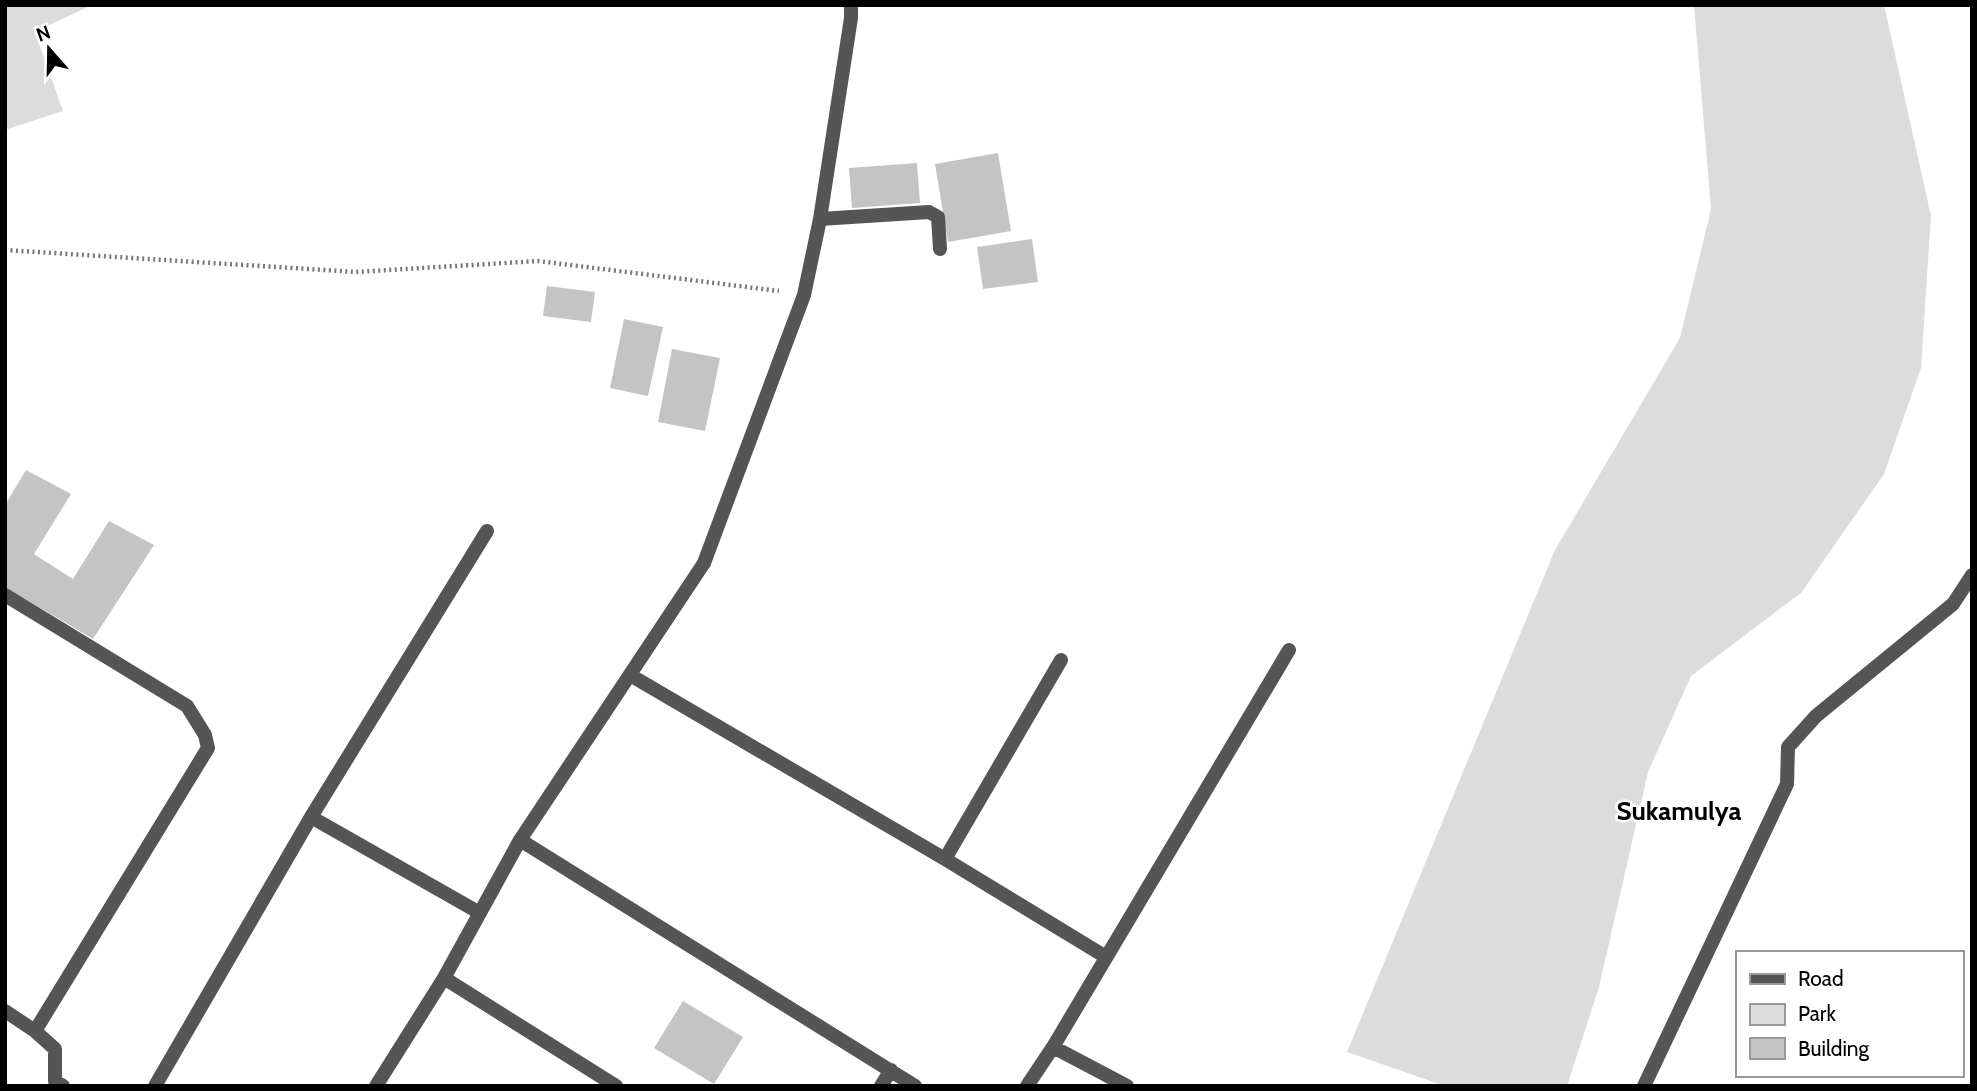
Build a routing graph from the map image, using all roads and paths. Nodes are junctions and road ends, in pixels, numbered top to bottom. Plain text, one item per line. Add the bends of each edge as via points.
1 (851, 5) edge
2 (820, 219) junction
3 (940, 249) dead end
4 (5, 250) edge
5 (804, 295) junction
6 (487, 531) dead end
7 (1972, 575) edge
8 (5, 595) edge
9 (1289, 650) dead end
10 (1061, 660) dead end
11 (630, 675) junction
12 (311, 817) junction
13 (520, 840) junction
14 (945, 859) junction
15 (480, 913) junction
16 (1106, 957) junction
17 (444, 978) junction
18 (5, 1011) edge
19 (35, 1031) junction
20 (1053, 1047) junction
21 (891, 1070) junction
22 (63, 1086) edge
23 (155, 1086) edge
24 (376, 1086) edge
25 (616, 1086) edge
26 (881, 1086) edge
27 (915, 1086) edge
28 (1027, 1086) edge
29 (1126, 1086) edge
30 (1644, 1086) edge

1 - 2 street
2 - 3 street via 929,212 938,217
2 - 5 street
4 - 5 path via 356,272 538,261
5 - 11 street via 704,563
6 - 12 street
7 - 30 street via 1953,604 1816,716 1788,747 1787,784
8 - 19 street via 187,706 208,748
9 - 16 street
10 - 14 street
11 - 13 street
11 - 14 street
12 - 15 street
12 - 23 street
13 - 15 street
13 - 21 street
14 - 16 street
15 - 17 street
16 - 20 street
17 - 24 street
17 - 25 street
18 - 19 street
19 - 22 street via 55,1049 55,1081
20 - 28 street
20 - 29 street
21 - 26 street
21 - 27 street

